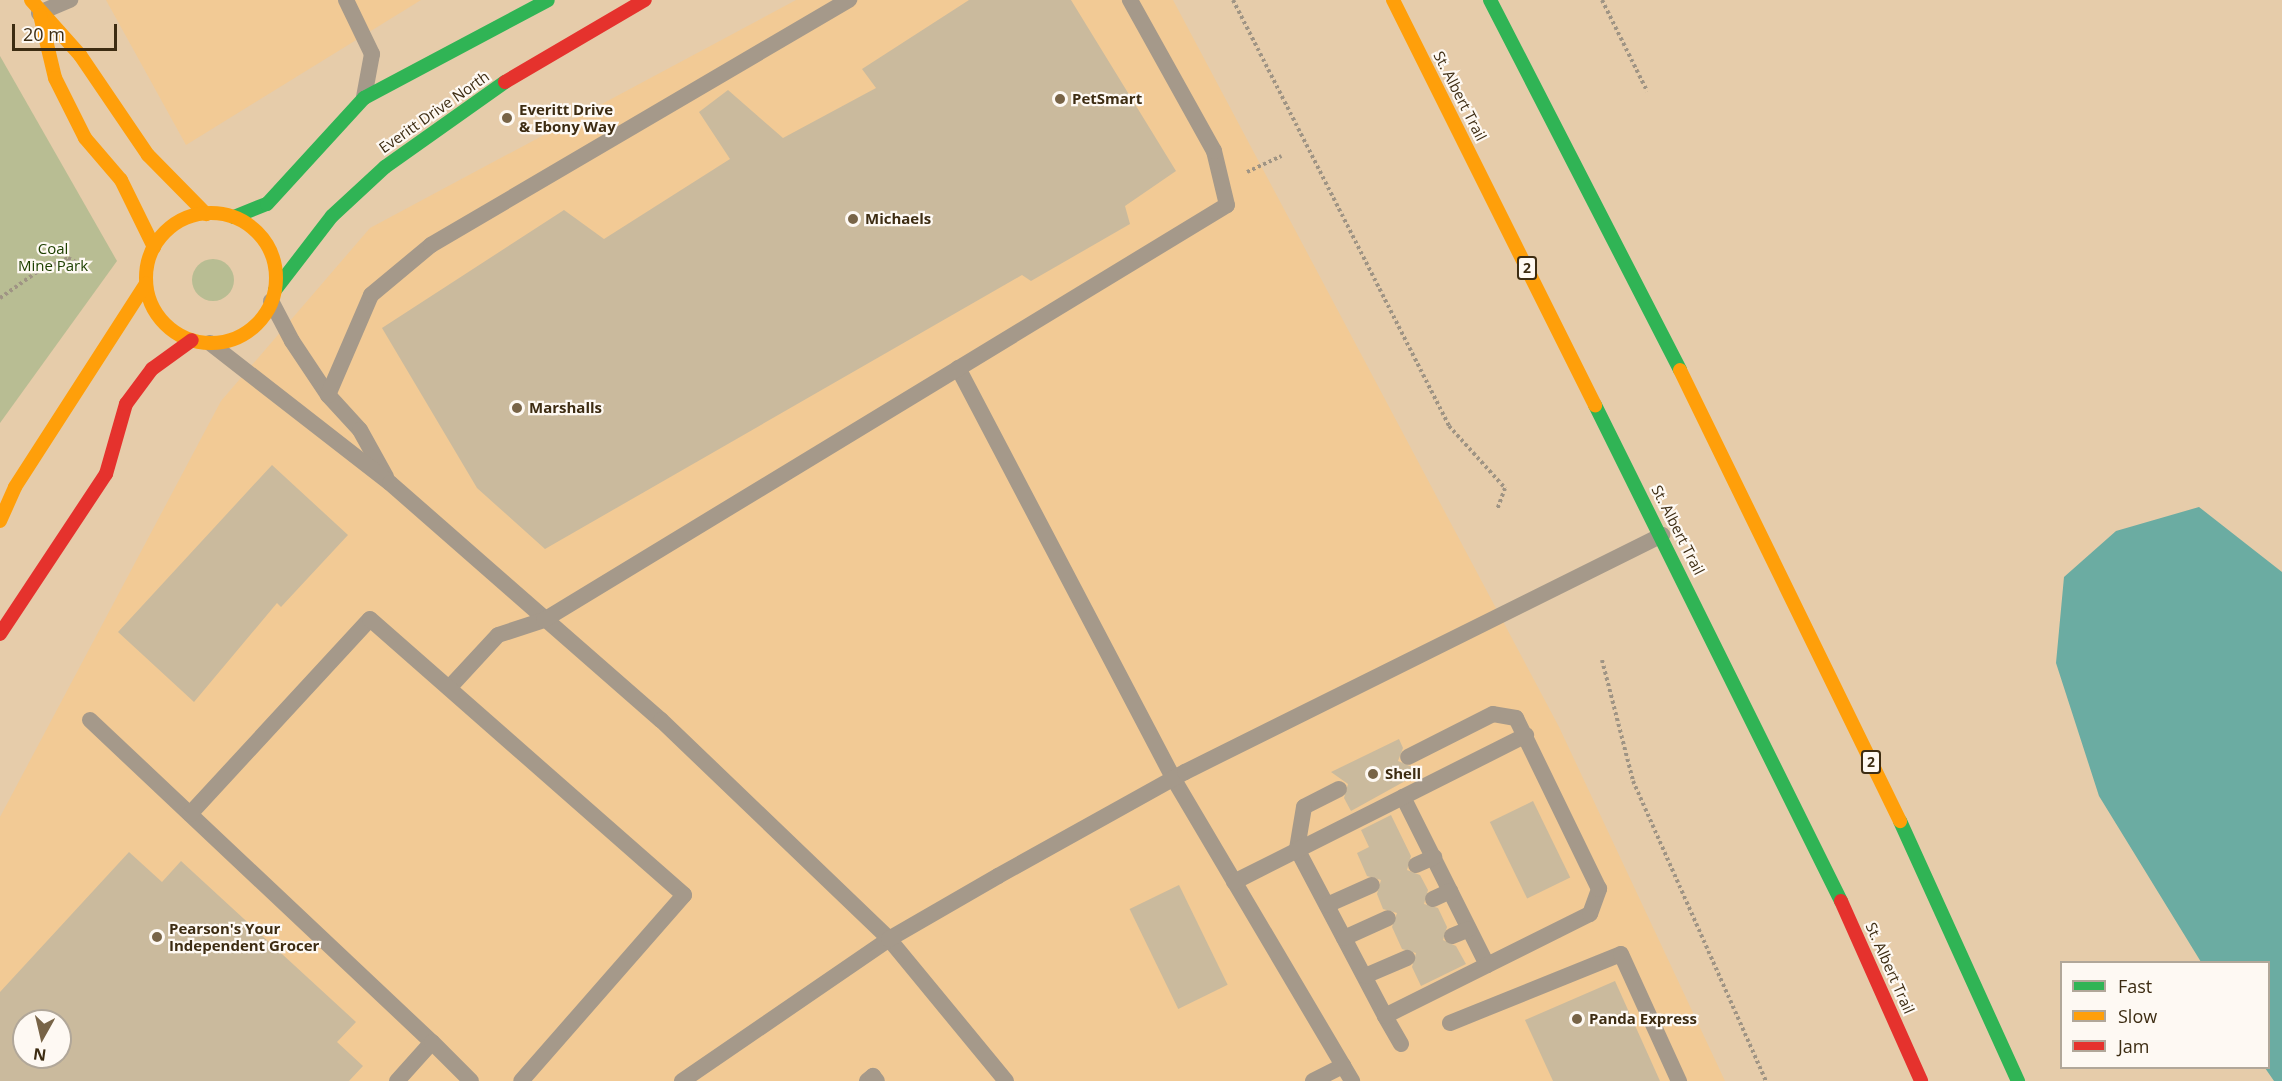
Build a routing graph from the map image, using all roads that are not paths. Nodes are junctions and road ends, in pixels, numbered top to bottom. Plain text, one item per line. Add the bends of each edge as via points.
1 (70, 0) edge
2 (346, 0) edge
3 (548, 0) edge
4 (645, 0) edge
5 (849, 0) edge
6 (1130, 0) edge
7 (1393, 0) edge
8 (1490, 0) edge
9 (35, 7) edge
10 (364, 98) junction
11 (206, 214) junction
12 (234, 217) junction
13 (154, 247) junction
14 (146, 284) junction
15 (273, 296) junction
16 (192, 340) junction
17 (210, 343) junction
18 (958, 368) junction
19 (328, 395) junction
20 (390, 483) junction
21 (0, 521) edge
22 (1662, 535) junction
23 (544, 620) junction
24 (0, 634) edge
25 (449, 688) junction
26 (90, 720) dead end
27 (1526, 735) junction
28 (1408, 757) dead end
29 (1173, 778) junction
30 (1339, 789) dead end
31 (1403, 797) junction
32 (190, 814) junction
33 (1297, 849) junction
34 (1434, 857) junction
35 (1416, 865) dead end
36 (1234, 882) junction
37 (1372, 885) dead end
38 (1450, 891) junction
39 (1432, 899) dead end
40 (1327, 906) junction
41 (1388, 918) dead end
42 (1469, 929) junction
43 (1452, 936) dead end
44 (1344, 938) junction
45 (889, 939) junction
46 (1407, 958) dead end
47 (1487, 965) junction
48 (1365, 976) junction
49 (1385, 1016) junction
50 (1450, 1023) dead end
51 (432, 1042) junction
52 (1401, 1044) dead end
53 (1343, 1066) junction
54 (397, 1081) edge
55 (471, 1081) edge
56 (521, 1081) edge
57 (682, 1081) edge
58 (867, 1081) edge
59 (877, 1081) edge
60 (1006, 1081) edge
61 (1313, 1081) edge
62 (1352, 1081) edge
63 (1679, 1081) edge
64 (1921, 1081) edge
65 (2018, 1081) edge

1 - 9 lane
2 - 10 lane via 372,54
3 - 10 street
4 - 15 street, Everitt Drive North via 474,100 384,167 332,216
5 - 19 lane via 431,245 371,295
6 - 18 lane via 1214,151 1227,205
7 - 22 street, St. Albert Trail / 2
8 - 65 street, 2 via 1659,327 1896,815
9 - 11 street via 80,56 148,155
9 - 13 street via 55,78 85,138 121,180
10 - 12 street via 267,204
11 - 12 street
11 - 13 street via 180,221
12 - 15 street via 250,226 267,247
13 - 14 street
14 - 16 street via 160,319
14 - 21 street via 15,487
15 - 17 street via 245,334
15 - 19 lane
16 - 17 street
16 - 24 street via 152,369 126,404 106,474
17 - 20 lane
18 - 23 lane
18 - 29 lane
19 - 20 lane via 360,430
20 - 23 lane
22 - 29 lane
22 - 64 street, St. Albert Trail / 2 via 1821,855
23 - 25 lane via 498,635
23 - 45 lane via 662,720
25 - 32 lane via 370,619
25 - 56 lane via 684,895
26 - 32 lane
27 - 28 lane via 1516,718 1493,714
27 - 31 lane
27 - 47 lane via 1599,889 1598,902 1590,914
29 - 36 lane
29 - 45 lane
30 - 33 lane via 1304,807
31 - 33 lane
31 - 34 lane
32 - 51 lane
33 - 36 lane
33 - 40 lane
34 - 35 lane
34 - 38 lane
36 - 53 lane
37 - 40 lane
38 - 39 lane
38 - 42 lane
40 - 44 lane
41 - 44 lane
42 - 43 lane
42 - 47 lane
44 - 48 lane
45 - 57 lane
45 - 60 lane
46 - 48 lane
47 - 49 lane
48 - 49 lane
49 - 52 lane
50 - 63 lane via 1621,954
51 - 54 lane
51 - 55 lane
53 - 61 lane
53 - 62 lane
58 - 59 lane via 873,1076

